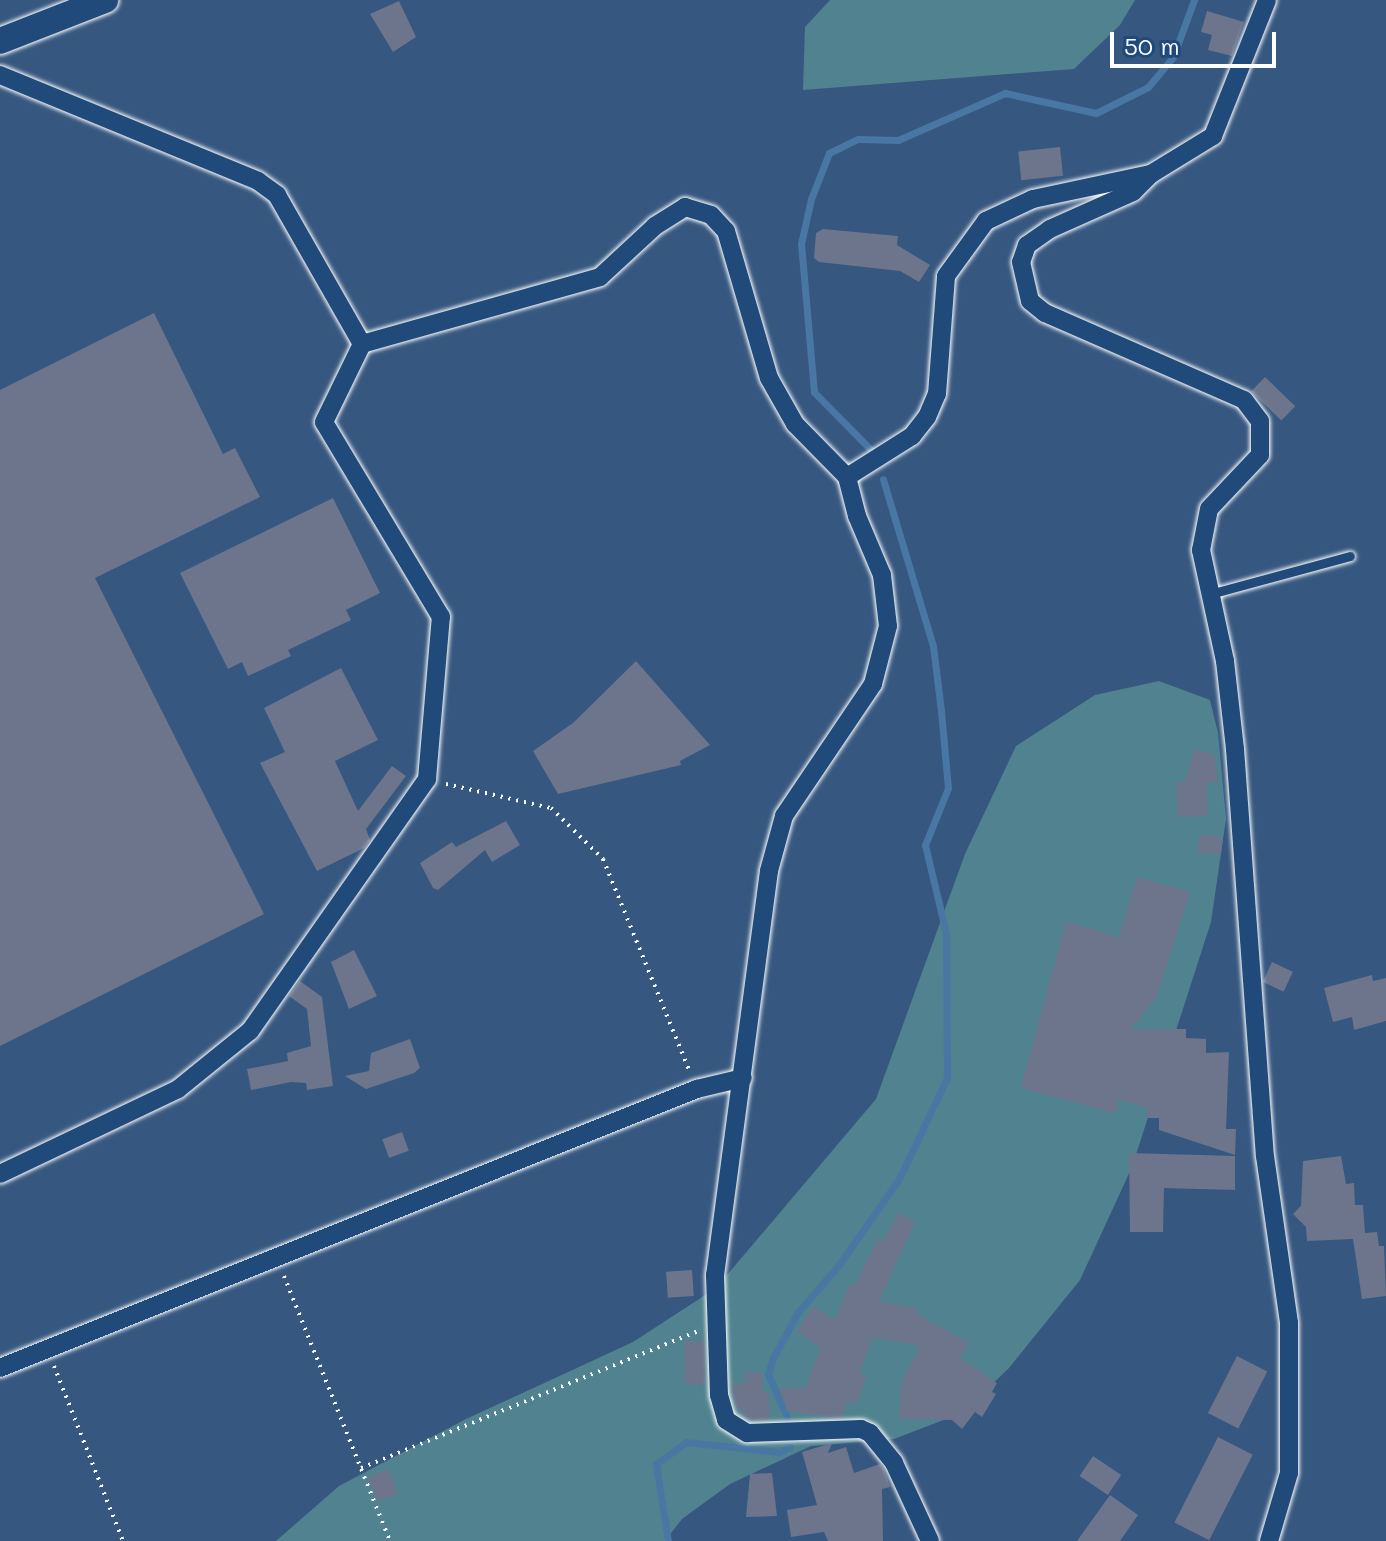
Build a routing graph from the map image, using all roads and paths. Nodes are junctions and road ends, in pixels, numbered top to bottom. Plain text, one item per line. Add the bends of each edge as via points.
1 (105, 0) edge
2 (1267, 0) edge
3 (0, 41) edge
4 (0, 75) edge
5 (1151, 174) junction
6 (362, 344) junction
7 (847, 477) junction
8 (1350, 556) dead end
9 (1210, 594) junction
10 (427, 779) junction
11 (743, 1078) junction
12 (697, 1089) junction
13 (0, 1174) edge
14 (277, 1257) junction
15 (717, 1325) junction
16 (47, 1349) junction
17 (0, 1368) edge
18 (361, 1468) junction
19 (123, 1541) edge
20 (390, 1541) edge
21 (930, 1541) edge
22 (1269, 1541) edge

1 - 3 street
2 - 5 street via 1213,136
4 - 6 street via 258,181 277,195
5 - 7 street via 1033,199 986,221 946,276 937,394 927,417 912,436
5 - 9 street via 1133,192 1050,229 1027,245 1022,282 1030,301 1045,313 1244,400 1260,421 1260,455 1209,509 1201,550
6 - 7 street via 600,277 655,226 685,207 711,215 726,231 769,378 795,424
6 - 10 street via 324,422 441,617
7 - 11 street via 882,575 888,626 873,684 784,816 769,871
8 - 9 lane
9 - 22 street via 1235,749 1265,1156 1289,1323 1289,1473
10 - 12 path via 551,808 603,859
10 - 13 street via 250,1031 178,1089
11 - 12 street
11 - 15 street via 715,1275
12 - 14 street
14 - 16 street
14 - 18 path
15 - 18 path
15 - 21 street via 719,1395 734,1429 870,1433 894,1463
16 - 17 street
16 - 19 path
18 - 20 path

